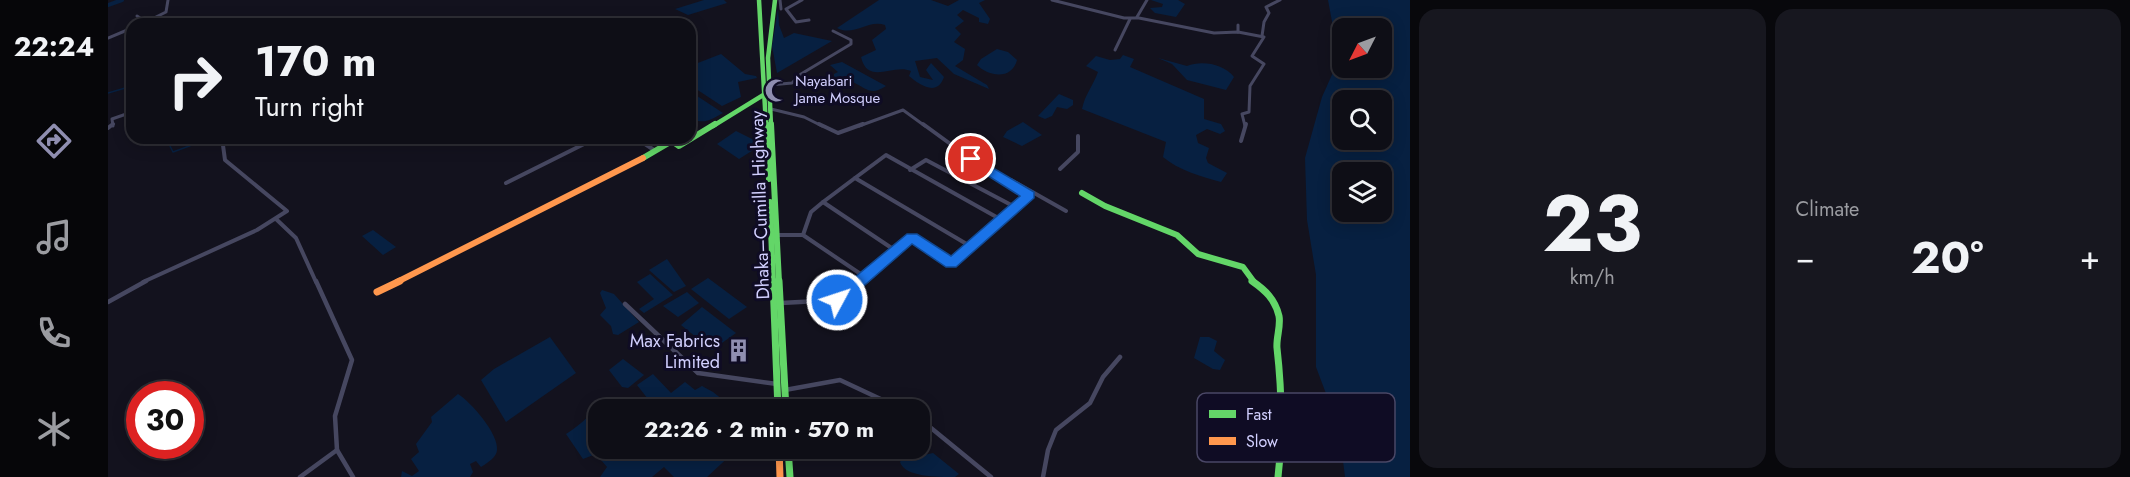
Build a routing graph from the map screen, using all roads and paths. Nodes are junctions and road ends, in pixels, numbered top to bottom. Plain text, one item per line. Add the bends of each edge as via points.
1 (168, 0) edge
2 (759, 0) edge
3 (775, 0) edge
4 (780, 0) edge
5 (802, 0) edge
6 (1052, 0) edge
7 (1147, 0) edge
8 (1280, 0) edge
9 (760, 9) junction
10 (778, 9) junction
11 (137, 16) dead end
12 (140, 18) edge
13 (154, 18) edge
14 (1130, 18) junction
15 (1136, 18) junction
16 (809, 20) dead end
17 (1238, 25) dead end
18 (126, 31) edge
19 (833, 31) dead end
20 (1238, 32) junction
21 (1262, 36) junction
22 (108, 38) edge
23 (1114, 50) dead end
24 (770, 85) junction
25 (765, 94) junction
26 (771, 109) junction
27 (126, 114) edge
28 (108, 128) edge
29 (696, 136) edge
30 (1078, 136) dead end
31 (1241, 141) dead end
32 (223, 144) edge
33 (584, 144) edge
34 (645, 144) edge
35 (666, 144) edge
36 (990, 147) dead end
37 (654, 150) junction
38 (971, 159) junction
39 (1060, 169) dead end
40 (910, 170) junction
41 (999, 175) junction
42 (855, 178) junction
43 (507, 183) dead end
44 (1082, 193) dead end
45 (823, 202) junction
46 (1015, 207) junction
47 (1066, 211) dead end
48 (276, 219) junction
49 (1000, 219) junction
50 (776, 235) junction
51 (803, 235) junction
52 (970, 246) junction
53 (896, 251) junction
54 (774, 255) junction
55 (865, 277) junction
56 (377, 292) dead end
57 (108, 302) edge
58 (779, 303) junction
59 (625, 304) dead end
60 (1120, 357) dead end
61 (777, 385) junction
62 (785, 390) junction
63 (1280, 393) edge
64 (778, 399) edge
65 (785, 399) edge
66 (881, 399) edge
67 (930, 427) edge
68 (337, 450) junction
69 (779, 459) edge
70 (789, 459) edge
71 (1280, 462) edge
72 (300, 477) edge
73 (353, 477) edge
74 (780, 477) edge
75 (790, 477) edge
76 (991, 477) edge
77 (1043, 477) edge
78 (1278, 477) edge

1 - 13 street via 166,12
2 - 9 main road, Dhaka–Cumilla Highway
3 - 10 main road, Dhaka–Cumilla Highway
4 - 10 street
5 - 16 street via 786,9 796,22
6 - 14 street
7 - 15 street
8 - 21 street via 1266,7 1269,13
9 - 10 main road
9 - 25 main road, Dhaka–Cumilla Highway
10 - 24 main road, Dhaka–Cumilla Highway via 769,31
11 - 12 street
14 - 15 street
14 - 23 street
15 - 20 street via 1214,33
17 - 20 street
18 - 22 street
19 - 24 street via 851,40 851,44 792,83
20 - 21 street
21 - 31 street via 1253,58 1264,64 1254,73 1248,92 1249,112 1242,114 1246,123
24 - 26 main road, Dhaka–Cumilla Highway
25 - 29 main road
25 - 54 main road, Dhaka–Cumilla Highway
26 - 38 street via 804,117 838,133 902,110
26 - 50 main road, Dhaka–Cumilla Highway
27 - 28 street via 112,118 113,126
30 - 39 street via 1078,152
32 - 48 street via 225,160 287,211
33 - 43 street
34 - 37 street
35 - 37 main road
36 - 38 street
37 - 56 main road
38 - 41 street
40 - 42 street via 886,155
40 - 46 street via 926,160
40 - 49 street
41 - 46 street via 1029,195
41 - 47 street
42 - 45 street
42 - 52 street
44 - 63 main road via 1111,212 1177,235 1181,244 1202,255 1244,267 1252,281 1268,292 1279,317
45 - 51 street via 811,212
45 - 53 street
46 - 49 street
48 - 57 street
48 - 68 street via 296,238 352,360 338,400 332,435
49 - 52 street
50 - 51 street
50 - 54 main road, Dhaka–Cumilla Highway
51 - 55 street
52 - 53 street via 951,264 912,237
53 - 55 street
54 - 58 main road, Dhaka–Cumilla Highway
54 - 61 main road, Dhaka–Cumilla Highway
55 - 58 street via 837,300
58 - 62 main road, Dhaka–Cumilla Highway
59 - 61 street via 698,373
60 - 77 street via 1103,377 1090,403 1056,430
61 - 64 main road, Dhaka–Cumilla Highway
62 - 65 main road, Dhaka–Cumilla Highway
62 - 66 street via 840,380
67 - 76 street
68 - 72 street
68 - 73 street
69 - 74 main road
70 - 75 main road
71 - 78 main road

